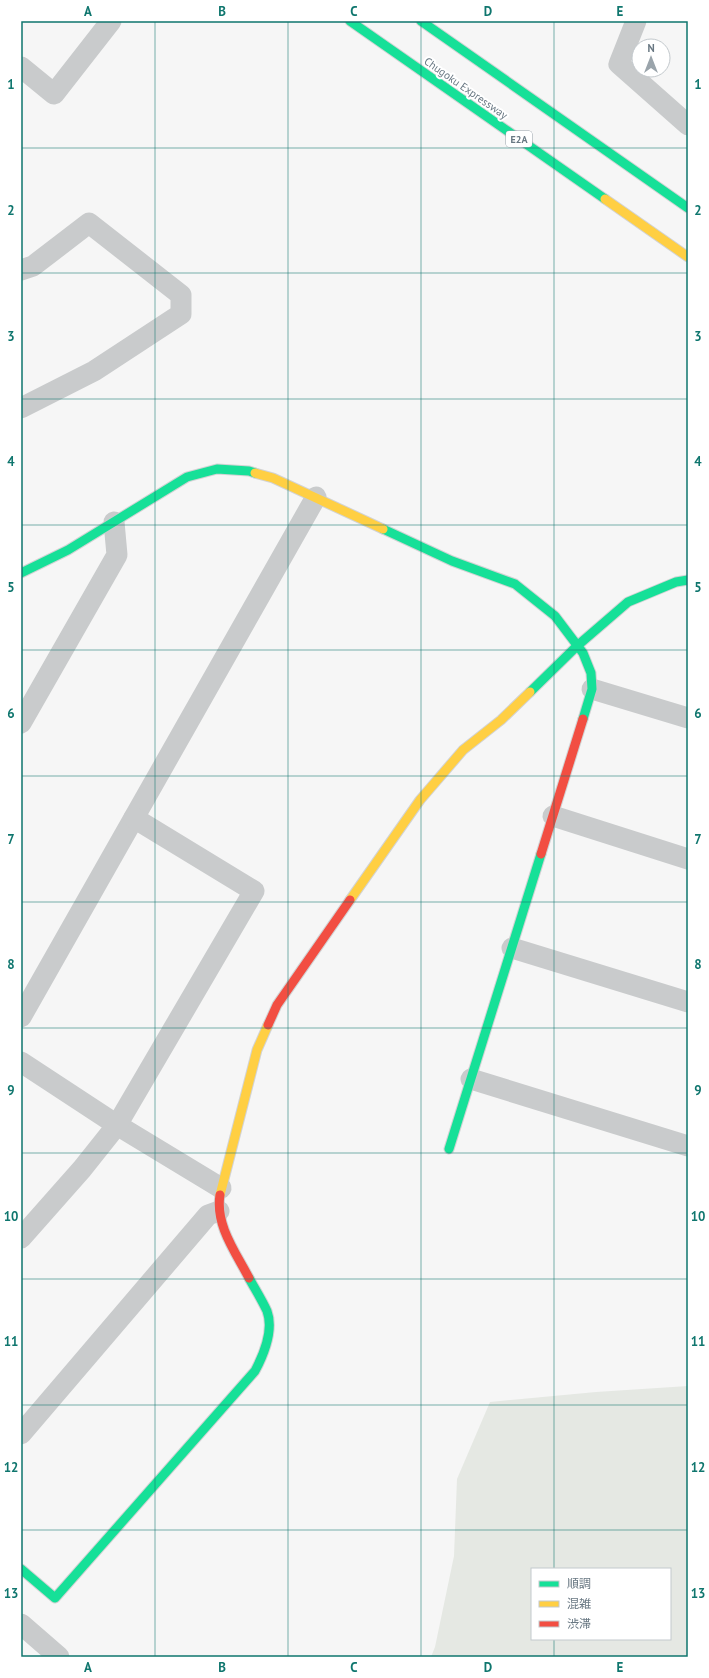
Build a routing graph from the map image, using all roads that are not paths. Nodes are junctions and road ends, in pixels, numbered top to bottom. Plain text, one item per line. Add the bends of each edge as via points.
1 (112, 21) edge
2 (350, 21) edge
3 (421, 21) edge
4 (636, 21) edge
5 (21, 67) edge
6 (688, 125) edge
7 (688, 208) edge
8 (688, 257) edge
9 (21, 270) edge
10 (21, 408) edge
11 (316, 498) junction
12 (114, 522) junction
13 (21, 573) edge
14 (688, 580) edge
15 (576, 646) junction
16 (592, 689) junction
17 (688, 718) edge
18 (21, 723) edge
19 (553, 816) junction
20 (134, 818) junction
21 (688, 859) edge
22 (512, 948) junction
23 (688, 1002) edge
24 (21, 1017) edge
25 (21, 1062) edge
26 (471, 1079) junction
27 (117, 1125) junction
28 (688, 1146) edge
29 (449, 1149) dead end
30 (221, 1188) junction
31 (219, 1211) junction
32 (21, 1238) edge
33 (21, 1434) edge
34 (21, 1569) edge
35 (23, 1630) edge
36 (59, 1657) edge

1 - 5 street via 54,94
2 - 8 main road, Chugoku Expressway / E2A
3 - 7 main road
4 - 6 street via 619,64
9 - 10 street via 33,266 89,223 181,295 181,314 94,371
11 - 12 main road via 273,478 250,471 217,469 187,477
11 - 15 main road via 452,561 515,584 555,616
11 - 20 street
12 - 13 main road via 68,550
12 - 18 street via 117,555
14 - 15 main road via 676,582 628,602
15 - 16 main road via 583,653 592,673
15 - 30 main road via 502,720 463,750 420,800 278,1005 257,1050
16 - 17 street
16 - 19 main road
19 - 21 street
19 - 22 main road
20 - 24 street
20 - 27 street via 254,891
22 - 23 street
22 - 26 main road
25 - 27 street
26 - 28 street
26 - 29 main road
27 - 30 street
27 - 32 street
30 - 31 main road
31 - 33 street via 208,1214
31 - 34 main road via 222,1225 267,1312 270,1323 262,1358 256,1371 55,1598
35 - 36 street

